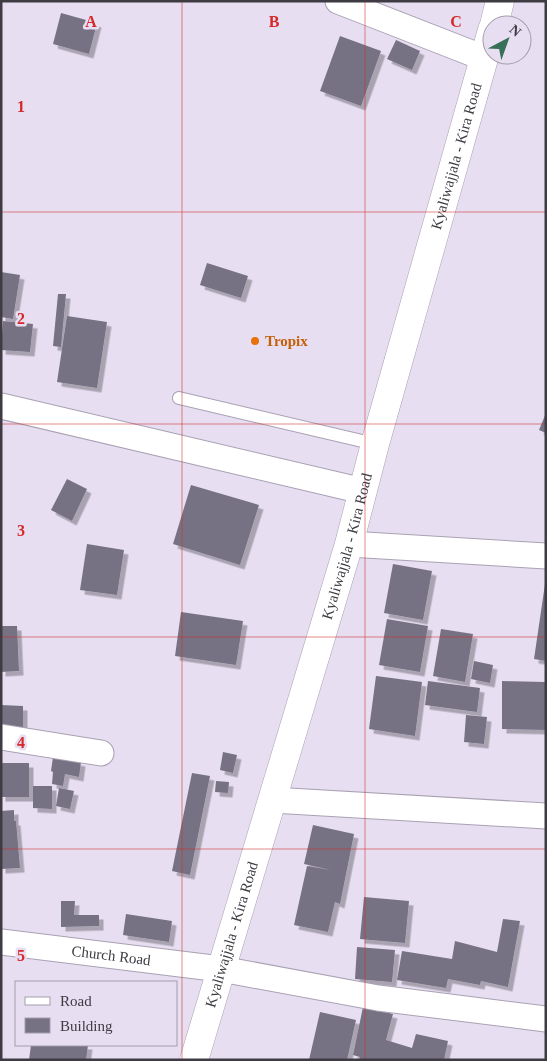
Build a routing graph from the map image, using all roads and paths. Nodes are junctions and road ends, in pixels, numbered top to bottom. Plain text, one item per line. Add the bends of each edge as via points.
1 (338, 1) edge
2 (500, 1) edge
3 (496, 15) edge
4 (482, 57) edge
5 (482, 65) edge
6 (179, 398) dead end
7 (1, 406) edge
8 (375, 444) junction
9 (363, 491) junction
10 (348, 544) junction
11 (546, 556) edge
12 (1, 737) edge
13 (101, 752) dead end
14 (272, 800) junction
15 (546, 816) edge
16 (1, 942) edge
17 (221, 969) junction
18 (546, 1019) edge
19 (194, 1060) edge

1 - 4 street
2 - 3 street
5 - 8 street, Kyaliwajjala - Kira Road
6 - 8 lane
7 - 9 street
8 - 9 street, Kyaliwajjala - Kira Road
9 - 10 street, Kyaliwajjala - Kira Road
10 - 11 street
10 - 14 street, Kyaliwajjala - Kira Road
12 - 13 street
14 - 15 street
14 - 17 street, Kyaliwajjala - Kira Road
16 - 17 street, Church Road
17 - 18 street, Church Road via 378,998
17 - 19 street, Kyaliwajjala - Kira Road

